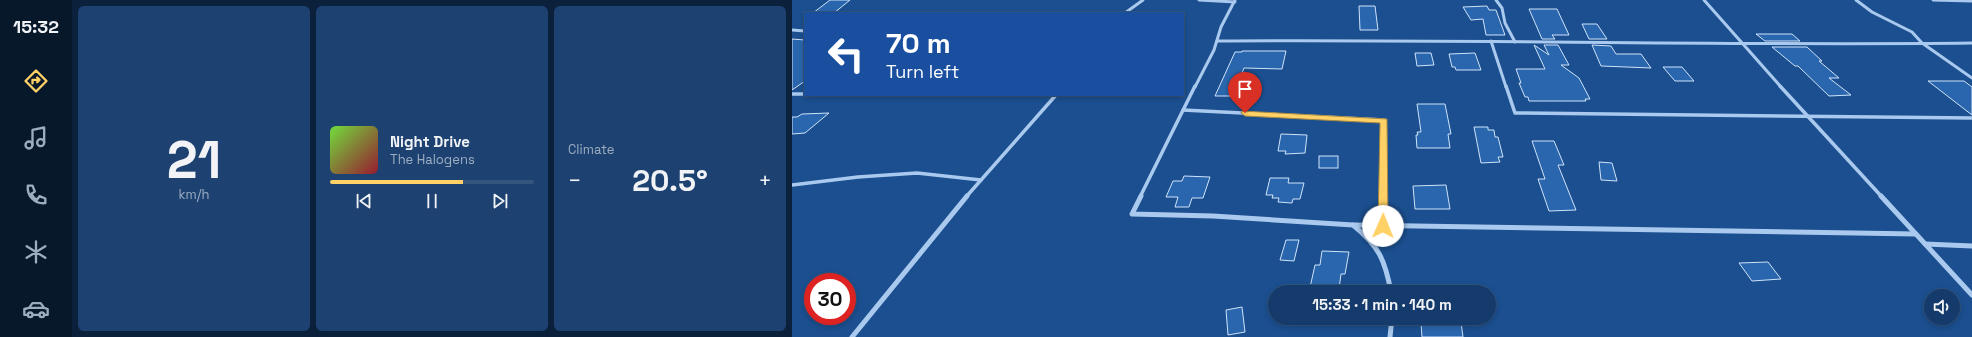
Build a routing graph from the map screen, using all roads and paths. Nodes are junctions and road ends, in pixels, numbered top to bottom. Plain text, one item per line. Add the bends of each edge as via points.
1 (1143, 0) edge
2 (1199, 0) edge
3 (1496, 0) edge
4 (1704, 0) edge
5 (1856, 0) edge
6 (1933, 0) edge
7 (1235, 1) edge
8 (1972, 1) edge
9 (1126, 12) edge
10 (792, 30) edge
11 (804, 31) edge
12 (1217, 40) junction
13 (1491, 41) junction
14 (1515, 42) junction
15 (1922, 43) junction
16 (1972, 43) edge
17 (1743, 45) junction
18 (1972, 78) edge
19 (792, 94) edge
20 (804, 94) edge
21 (1055, 96) edge
22 (1183, 110) junction
23 (1808, 117) junction
24 (1972, 118) edge
25 (981, 180) junction
26 (792, 185) edge
27 (1353, 225) junction
28 (1383, 226) junction
29 (1916, 234) junction
30 (1925, 244) junction
31 (1972, 246) edge
32 (1390, 285) edge
33 (1972, 295) edge
34 (1391, 325) edge
35 (852, 337) edge
36 (1390, 337) edge

1 - 9 street
2 - 7 street
3 - 14 street via 1505,10 1506,26 1514,36
4 - 17 street
5 - 15 street via 1872,12 1912,32
6 - 8 street
7 - 12 street
10 - 11 street
12 - 13 street
12 - 22 street
13 - 14 street
13 - 23 street via 1515,113
14 - 17 street
15 - 16 street
15 - 17 street
15 - 18 street
17 - 23 street
19 - 20 street
21 - 25 street
22 - 27 street via 1132,214 1213,216
22 - 28 street via 1384,120
23 - 24 street
23 - 29 street
25 - 26 street via 917,173
25 - 35 street
27 - 28 street
27 - 32 street via 1369,237 1384,258
28 - 29 street
29 - 30 street
30 - 31 street
30 - 33 street
34 - 36 street

